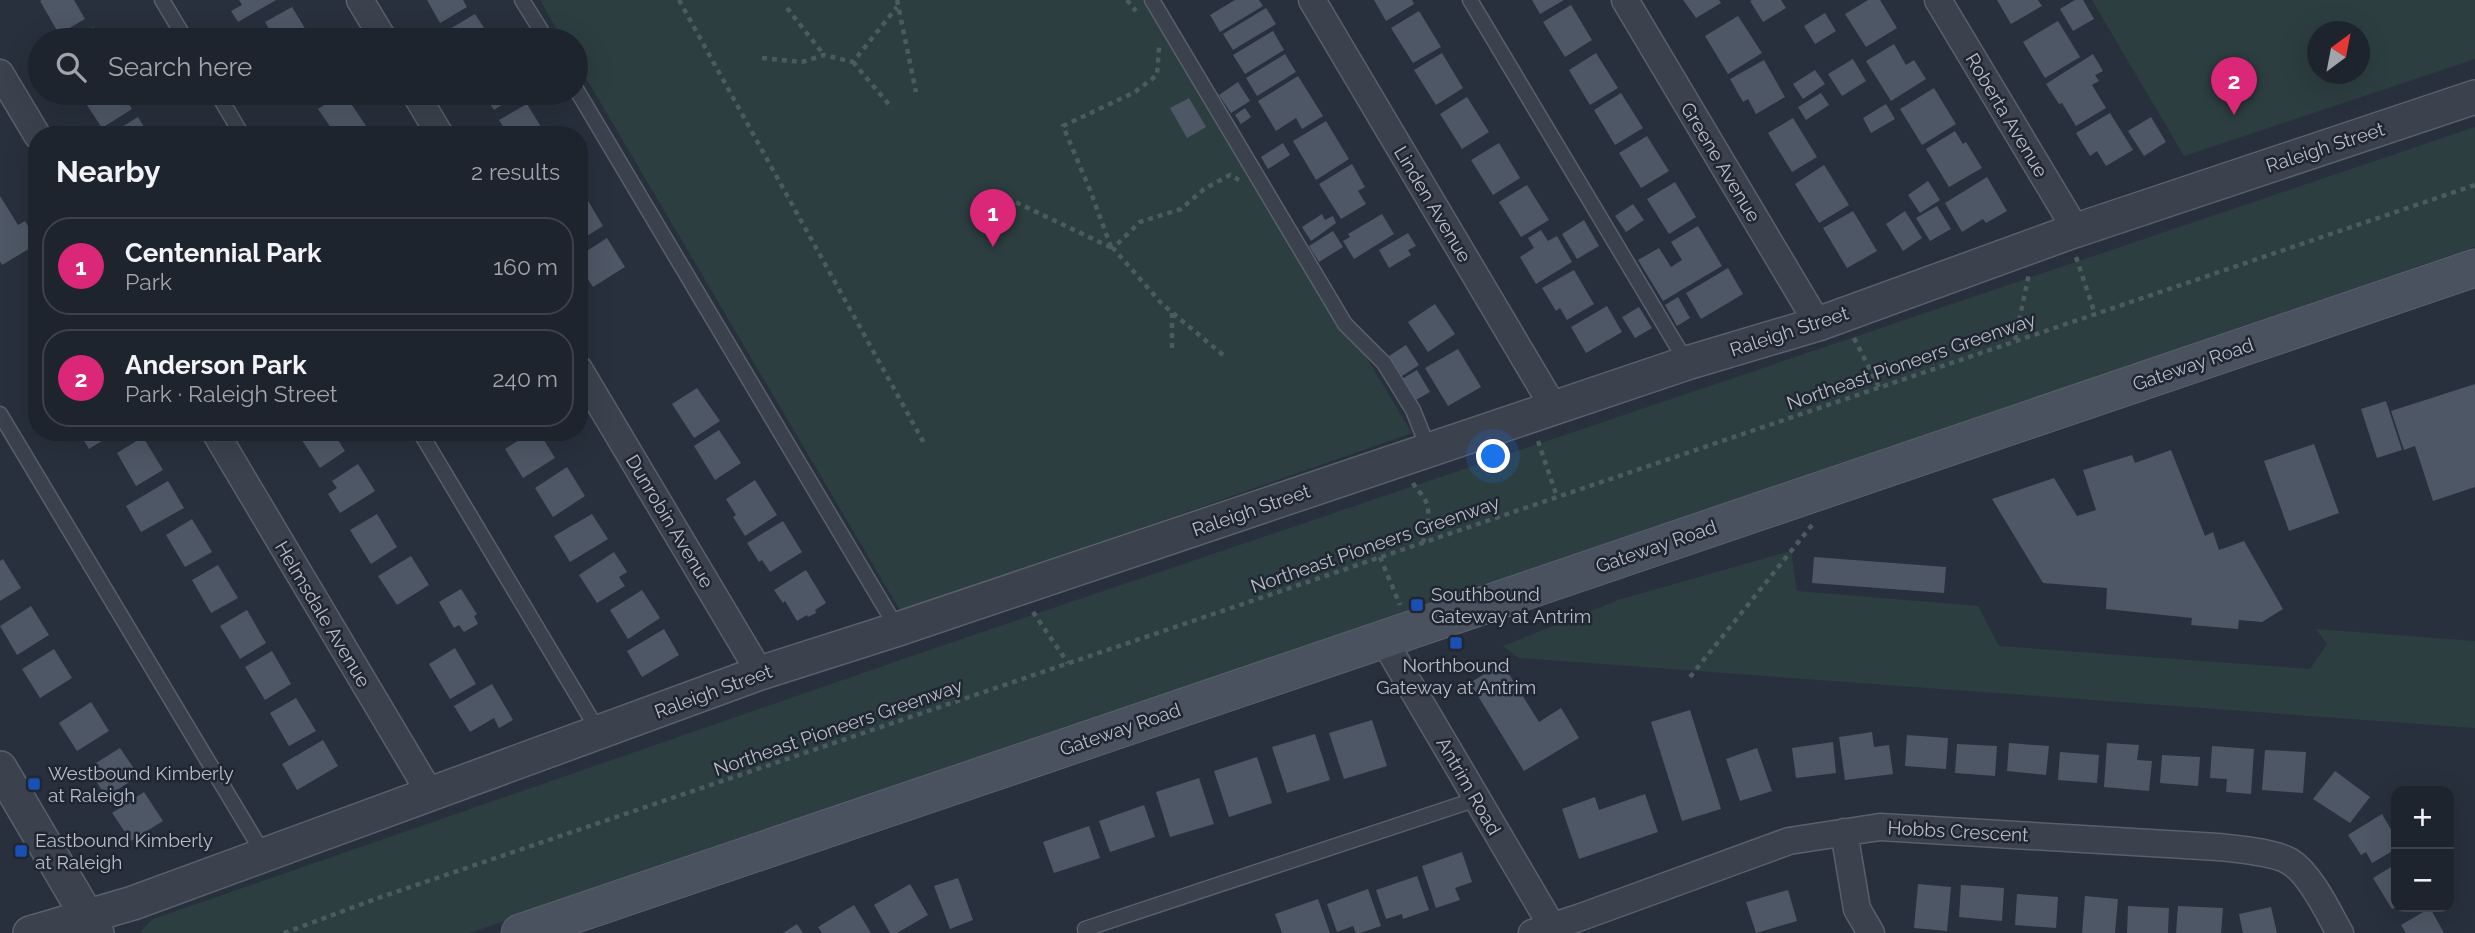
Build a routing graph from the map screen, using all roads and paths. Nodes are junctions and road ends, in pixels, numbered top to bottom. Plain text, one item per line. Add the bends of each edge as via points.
1 (162, 0) edge
2 (360, 0) edge
3 (523, 0) edge
4 (679, 0) edge
5 (897, 0) edge
6 (1127, 0) edge
7 (1152, 0) edge
8 (1312, 0) edge
9 (1470, 0) edge
10 (1625, 0) edge
11 (1938, 0) edge
12 (897, 7) junction
13 (787, 8) dead end
14 (1143, 21) dead end
15 (179, 28) edge
16 (377, 28) edge
17 (540, 28) edge
18 (1154, 37) dead end
19 (824, 55) junction
20 (762, 58) dead end
21 (853, 62) junction
22 (0, 73) edge
23 (916, 92) dead end
24 (2475, 97) edge
25 (224, 105) edge
26 (422, 105) edge
27 (586, 105) edge
28 (892, 108) dead end
29 (32, 126) edge
30 (237, 126) edge
31 (435, 126) edge
32 (1244, 183) dead end
33 (2475, 185) edge
34 (1007, 198) dead end
35 (2072, 232) junction
36 (2035, 245) junction
37 (1112, 248) junction
38 (2475, 268) edge
39 (1172, 312) junction
40 (2095, 314) junction
41 (1830, 320) junction
42 (2015, 341) junction
43 (1172, 353) dead end
44 (1223, 355) dead end
45 (1687, 363) junction
46 (588, 384) edge
47 (1879, 387) junction
48 (0, 414) edge
49 (1544, 418) junction
50 (220, 441) edge
51 (425, 441) edge
52 (924, 443) dead end
53 (1417, 454) junction
54 (1557, 497) junction
55 (1812, 525) dead end
56 (1423, 542) junction
57 (1380, 557) junction
58 (1016, 590) junction
59 (898, 629) junction
60 (1397, 635) junction
61 (1068, 663) junction
62 (760, 673) junction
63 (1690, 677) dead end
64 (599, 732) junction
65 (0, 768) edge
66 (431, 794) junction
67 (1477, 799) junction
68 (1844, 832) junction
69 (263, 853) junction
70 (92, 924) edge
71 (1085, 929) dead end
72 (1547, 931) edge
73 (528, 932) edge
74 (30, 933) edge
75 (284, 933) edge
76 (1871, 933) edge
77 (2340, 933) edge

1 - 15 lane
2 - 16 street
3 - 17 lane
4 - 52 path
5 - 12 path
6 - 14 path
7 - 53 lane via 1345,324 1384,363 1413,410
8 - 49 street, Linden Avenue
9 - 45 lane
10 - 41 street, Greene Avenue
11 - 35 street, Roberta Avenue
12 - 21 path
12 - 23 path
13 - 19 path
18 - 37 path via 1159,45 1157,75 1135,92 1063,126
19 - 20 path via 803,62
19 - 21 path
21 - 28 path
22 - 29 street
24 - 35 street, Raleigh Street
25 - 30 lane
26 - 31 street
27 - 59 lane
32 - 37 path via 1230,175 1181,209 1140,222
33 - 40 path, Northeast Pioneers Greenway
34 - 37 path
35 - 36 street, Raleigh Street
35 - 40 path
36 - 41 street, Raleigh Street
36 - 42 path
37 - 39 path
38 - 60 main road, Gateway Road
39 - 43 path
39 - 44 path
40 - 42 path, Northeast Pioneers Greenway
41 - 45 street, Raleigh Street
41 - 47 path
42 - 47 path, Northeast Pioneers Greenway
45 - 49 street, Raleigh Street
46 - 62 street, Dunrobin Avenue
47 - 54 path, Northeast Pioneers Greenway
48 - 69 lane
49 - 53 street, Raleigh Street
49 - 54 path
50 - 66 street, Helmsdale Avenue
51 - 64 lane
53 - 56 path via 1415,489 1425,498 1428,529
53 - 58 street, Raleigh Street
54 - 56 path, Northeast Pioneers Greenway
55 - 63 path
56 - 57 path, Northeast Pioneers Greenway
57 - 60 path
57 - 61 path, Northeast Pioneers Greenway
58 - 59 street, Raleigh Street
58 - 61 path
59 - 62 street, Raleigh Street
60 - 67 street, Antrim Road
60 - 73 main road, Gateway Road
61 - 75 path, Northeast Pioneers Greenway
62 - 64 street, Raleigh Street
64 - 66 street, Raleigh Street
65 - 70 street
66 - 69 street, Raleigh Street
67 - 71 lane
67 - 72 street, Antrim Road
68 - 72 street, Hobbs Crescent via 1789,841
68 - 76 street via 1857,909
68 - 77 street, Hobbs Crescent via 1880,827 2218,846 2260,853 2289,861 2312,884
69 - 70 street, Raleigh Street via 133,903
70 - 74 street, Raleigh Street

